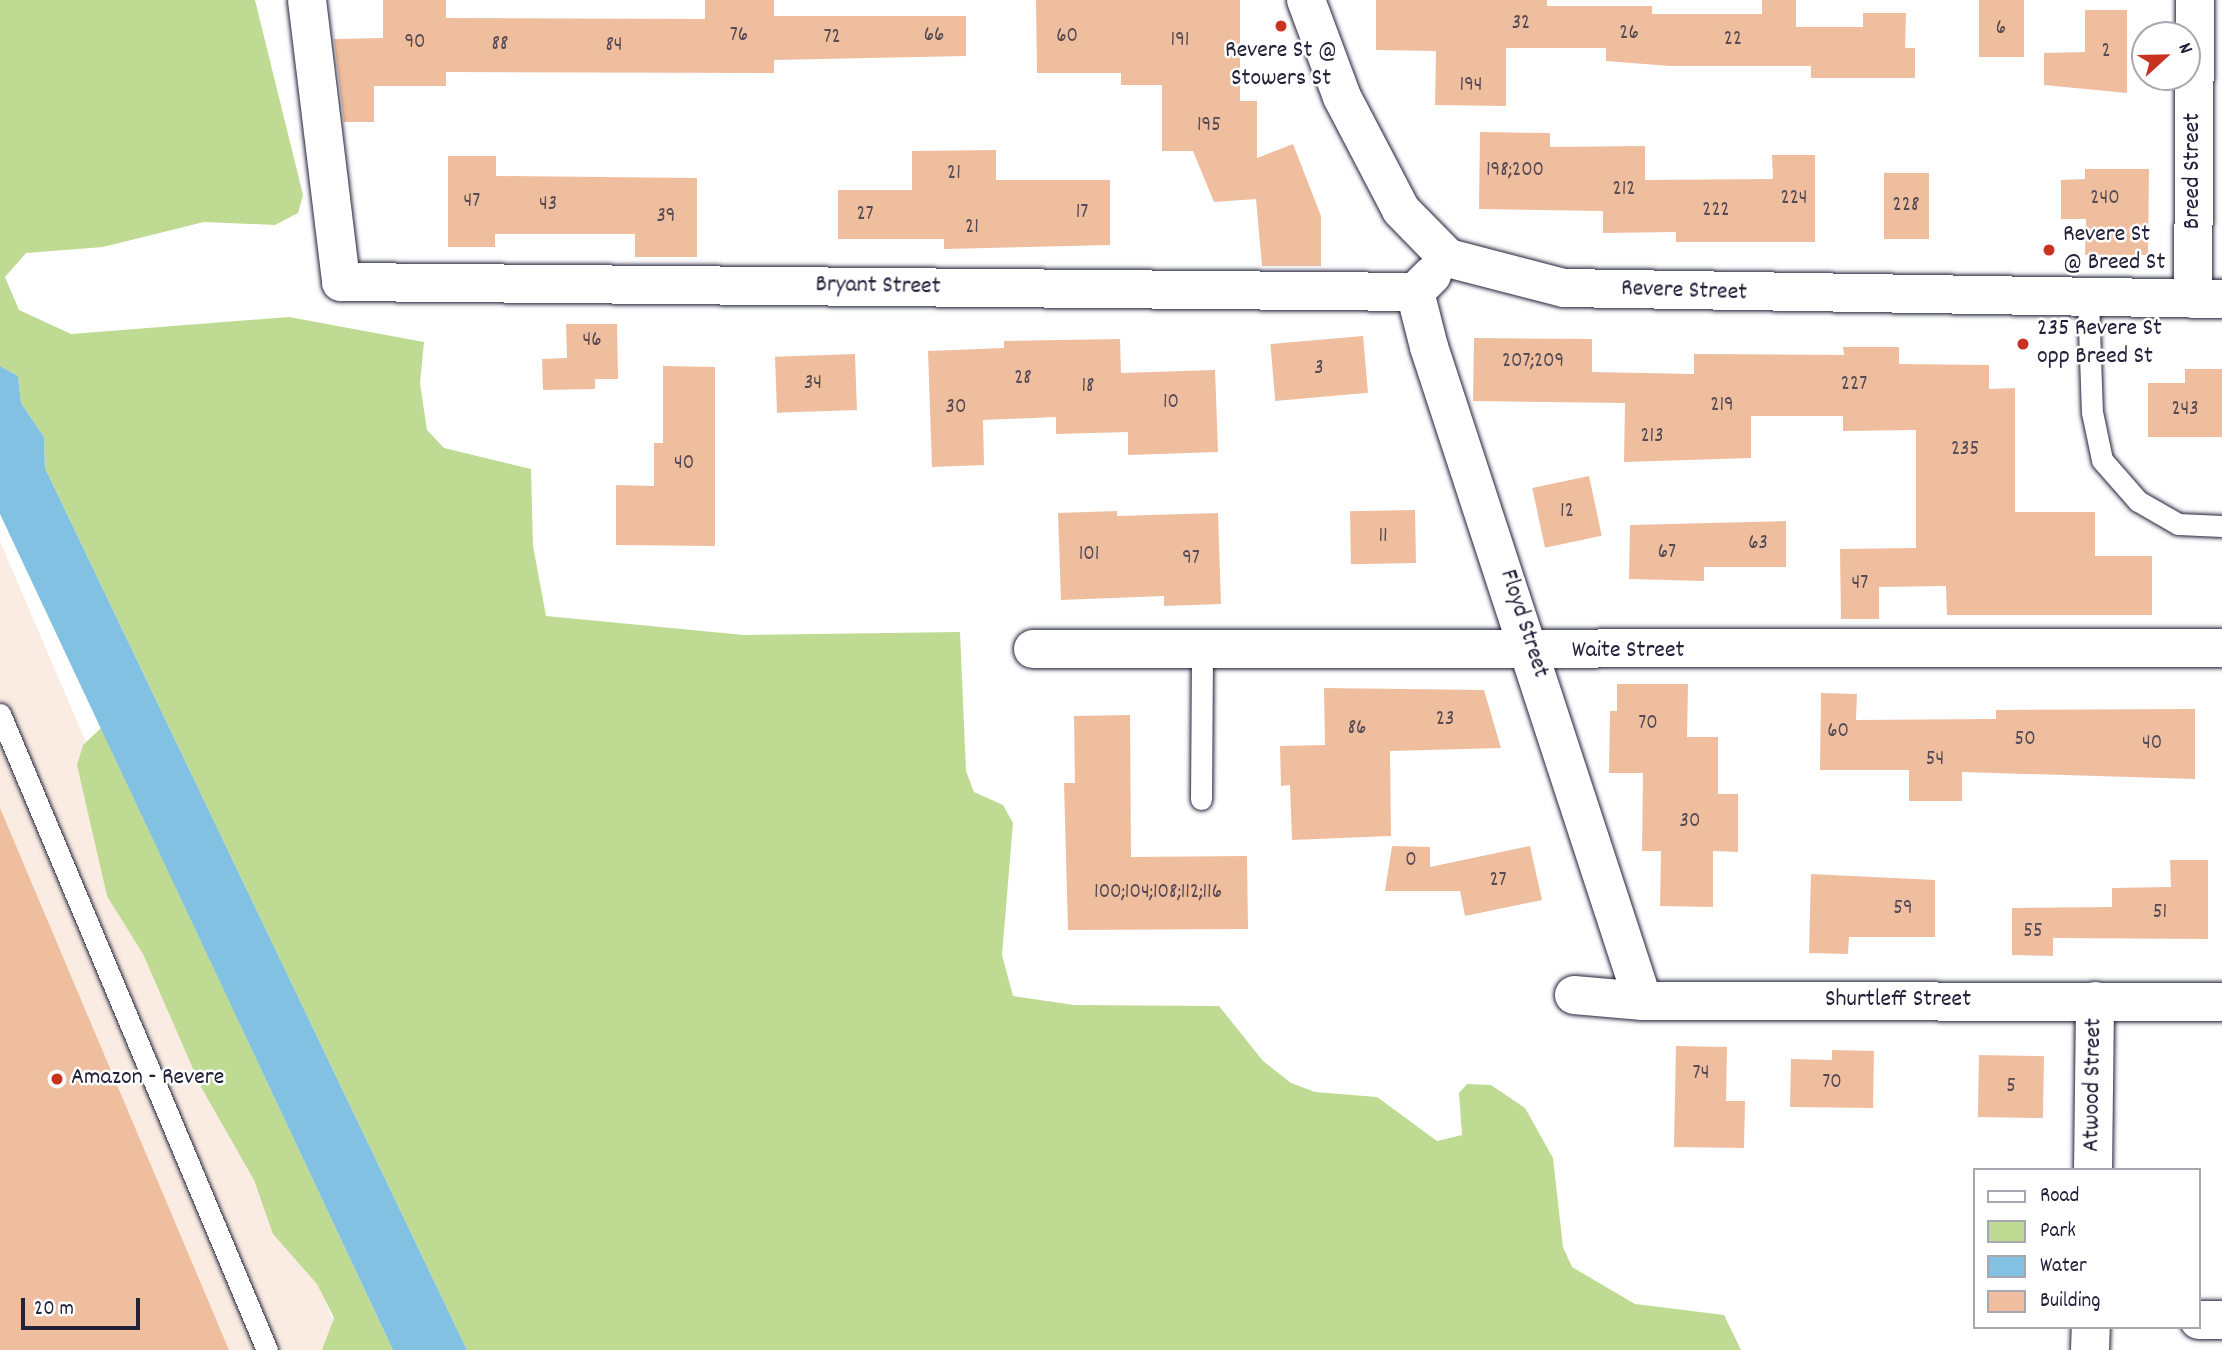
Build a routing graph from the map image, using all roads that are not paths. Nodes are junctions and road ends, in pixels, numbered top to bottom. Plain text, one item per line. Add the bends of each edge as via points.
1 (307, 0) edge
2 (1306, 0) edge
3 (2195, 0) edge
4 (1448, 258) junction
5 (1415, 292) junction
6 (2088, 299) junction
7 (2208, 299) edge
8 (2222, 526) edge
9 (2222, 648) edge
10 (1033, 649) dead end
11 (1202, 650) junction
12 (1533, 652) junction
13 (0, 714) edge
14 (1201, 799) dead end
15 (1574, 995) dead end
16 (2095, 1001) junction
17 (1643, 1002) junction
18 (2222, 1002) edge
19 (2093, 1168) edge
20 (2201, 1320) edge
21 (2222, 1320) edge
22 (2091, 1329) edge
23 (267, 1350) edge
24 (2090, 1350) edge

1 - 5 street, Bryant Street via 341,282
2 - 4 street via 1342,97 1401,210
3 - 7 street, Breed Street
4 - 5 street
4 - 6 street, Revere Street via 1564,288
5 - 12 street, Floyd Street
6 - 7 street, Revere Street
6 - 8 lane via 2092,412 2102,460 2138,501 2178,524
9 - 12 street, Waite Street
10 - 11 street, Waite Street
11 - 12 street, Waite Street
11 - 14 lane
12 - 17 street, Floyd Street
13 - 23 lane
15 - 17 street, Shurtleff Street
16 - 17 street, Shurtleff Street
16 - 18 street, Shurtleff Street
16 - 19 street, Atwood Street
20 - 21 street
22 - 24 street

